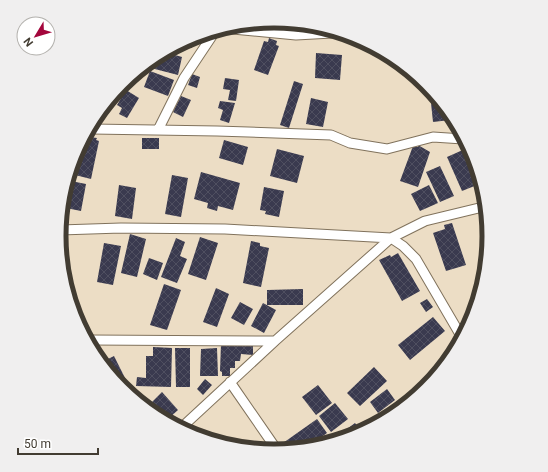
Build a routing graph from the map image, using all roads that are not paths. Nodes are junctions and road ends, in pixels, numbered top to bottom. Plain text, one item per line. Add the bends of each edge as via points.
1 (245, 30) edge
2 (323, 34) edge
3 (211, 38) edge
4 (96, 129) edge
5 (158, 130) junction
6 (457, 138) edge
7 (480, 207) edge
8 (66, 230) edge
9 (391, 238) junction
10 (459, 332) edge
11 (94, 340) edge
12 (275, 341) junction
13 (230, 382) junction
14 (185, 424) edge
15 (273, 444) edge

1 - 2 street via 296,36
3 - 5 street via 184,78
4 - 5 street
5 - 6 street via 331,135 350,143 387,149 423,138
7 - 9 street via 425,221
8 - 9 street via 225,229
9 - 10 street via 416,258
9 - 12 street
11 - 12 street
12 - 13 street
13 - 14 street
13 - 15 street

